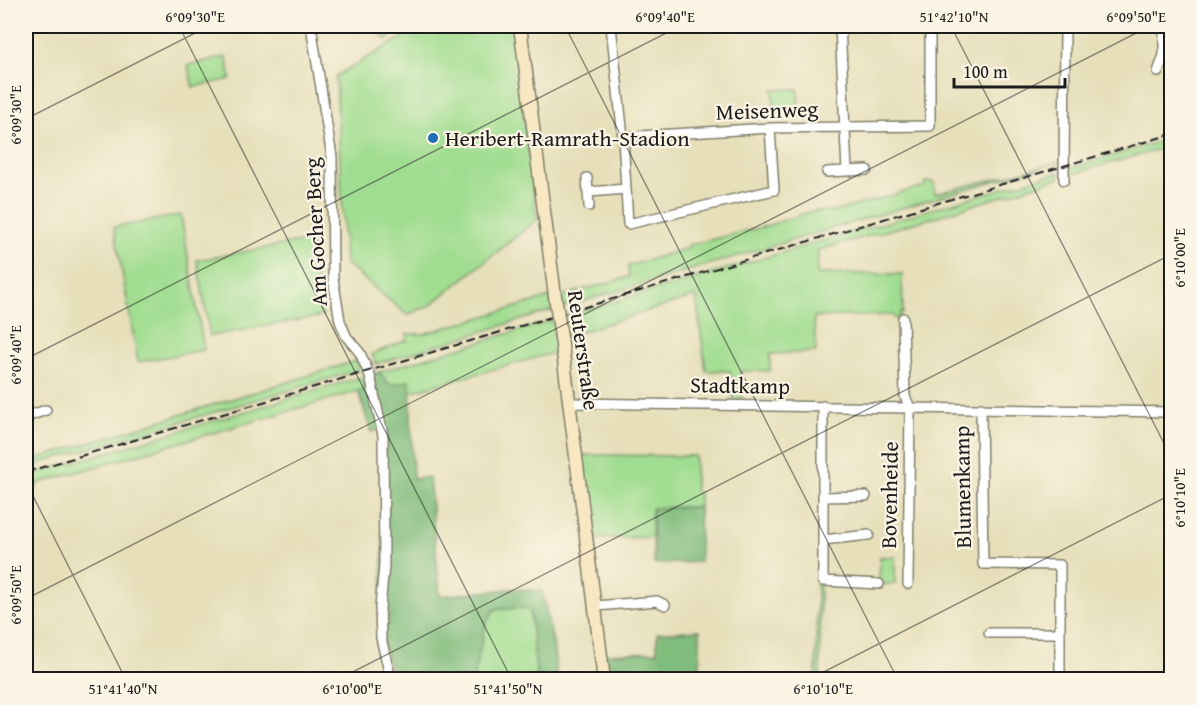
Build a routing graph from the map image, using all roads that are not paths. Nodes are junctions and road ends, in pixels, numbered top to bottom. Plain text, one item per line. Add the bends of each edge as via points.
1 (311, 26) edge
2 (520, 26) edge
3 (610, 26) edge
4 (840, 26) edge
5 (930, 26) edge
6 (1065, 26) edge
7 (1164, 26) edge
8 (1158, 72) dead end
9 (845, 126) junction
10 (770, 128) junction
11 (623, 137) junction
12 (867, 170) dead end
13 (847, 171) junction
14 (827, 172) dead end
15 (587, 178) dead end
16 (1064, 180) dead end
17 (626, 189) junction
18 (589, 192) junction
19 (589, 206) dead end
20 (903, 318) dead end
21 (570, 403) junction
22 (823, 406) junction
23 (910, 407) junction
24 (981, 408) junction
25 (46, 410) dead end
26 (1172, 412) edge
27 (26, 417) edge
28 (866, 496) dead end
29 (823, 497) junction
30 (869, 535) dead end
31 (823, 540) junction
32 (879, 584) dead end
33 (908, 584) dead end
34 (665, 605) dead end
35 (596, 606) junction
36 (989, 633) dead end
37 (1060, 633) junction
38 (391, 680) edge
39 (604, 680) edge
40 (1060, 680) edge

1 - 38 street, Am Gocher Berg via 332,157 333,279 340,321 370,376 383,435 381,638
2 - 21 street, Reuterstraße, bridge
3 - 11 street
4 - 9 street
5 - 9 street, Meisenweg via 930,126
6 - 16 street
7 - 8 street via 1164,55
9 - 10 street, Meisenweg
9 - 13 street, Meisenweg
10 - 11 street, Meisenweg
10 - 17 street via 774,190 628,224
11 - 17 street
12 - 13 street
13 - 14 street
15 - 18 street
17 - 18 street
18 - 19 street
20 - 23 street via 905,397
21 - 22 street, Stadtkamp
21 - 35 street, Reuterstraße
22 - 23 street, Stadtkamp
22 - 29 street
23 - 24 street, Stadtkamp
23 - 33 street, Bovenheide
24 - 26 street, Stadtkamp
24 - 37 street, Blumenkamp via 983,564 1060,565
25 - 27 street
28 - 29 street
29 - 31 street
30 - 31 street
31 - 32 street via 823,581
34 - 35 street via 657,601
35 - 39 street, Reuterstraße
36 - 37 street
37 - 40 street, Blumenkamp

